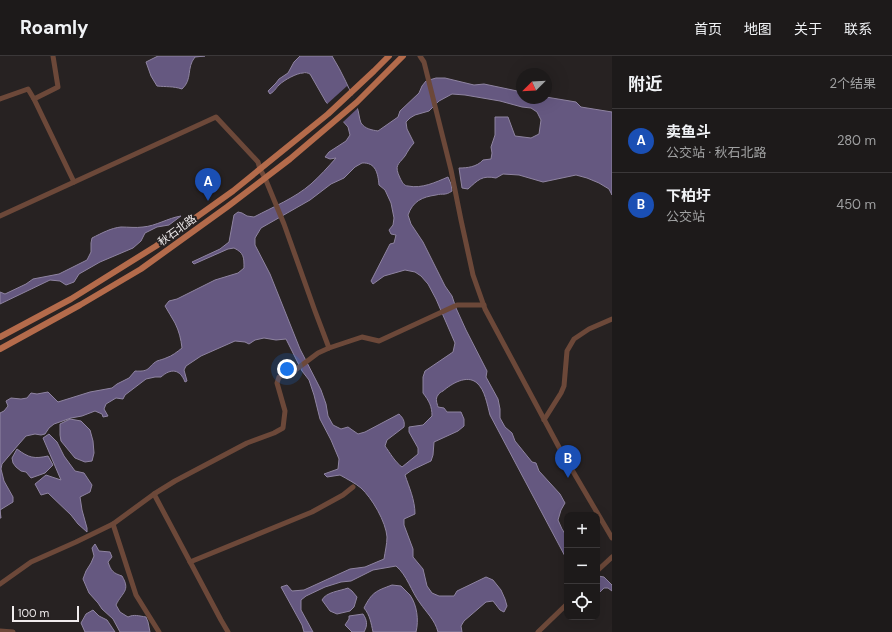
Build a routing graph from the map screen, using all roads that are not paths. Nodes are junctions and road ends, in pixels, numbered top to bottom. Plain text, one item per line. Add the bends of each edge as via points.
1 (53, 56) edge
2 (389, 56) edge
3 (403, 56) edge
4 (420, 56) edge
5 (0, 99) edge
6 (34, 99) junction
7 (260, 169) junction
8 (265, 178) junction
9 (74, 182) junction
10 (0, 216) edge
11 (484, 305) junction
12 (612, 319) edge
13 (0, 337) edge
14 (329, 348) junction
15 (0, 349) edge
16 (544, 420) junction
17 (353, 487) dead end
18 (154, 494) junction
19 (113, 524) junction
20 (612, 538) edge
21 (612, 557) edge
22 (190, 562) junction
23 (600, 568) edge
24 (0, 584) edge
25 (564, 607) edge
26 (0, 631) edge
27 (13, 632) edge
28 (159, 632) edge
29 (228, 632) edge
30 (538, 632) edge

1 - 6 street via 58,87
2 - 7 main road, 秋石北路 via 328,114
3 - 8 main road, 秋石北路 via 357,102
4 - 11 street via 424,62 474,275
5 - 6 street via 28,89
6 - 9 street
7 - 8 street
7 - 9 street via 258,162 216,117
7 - 13 main road, 秋石北路 via 156,246 71,299
8 - 14 street
8 - 15 main road, 秋石北路 via 140,269
9 - 10 street
11 - 14 street via 458,305 379,341 362,337
11 - 16 street
12 - 16 street via 574,339 567,351 562,394
14 - 18 street via 279,378 277,383 285,411 283,428 247,443
16 - 20 street
17 - 22 street via 312,512
18 - 19 street
18 - 22 street
19 - 24 street via 31,562
19 - 28 street via 136,595
21 - 23 street
22 - 29 street
25 - 30 street
26 - 27 street

